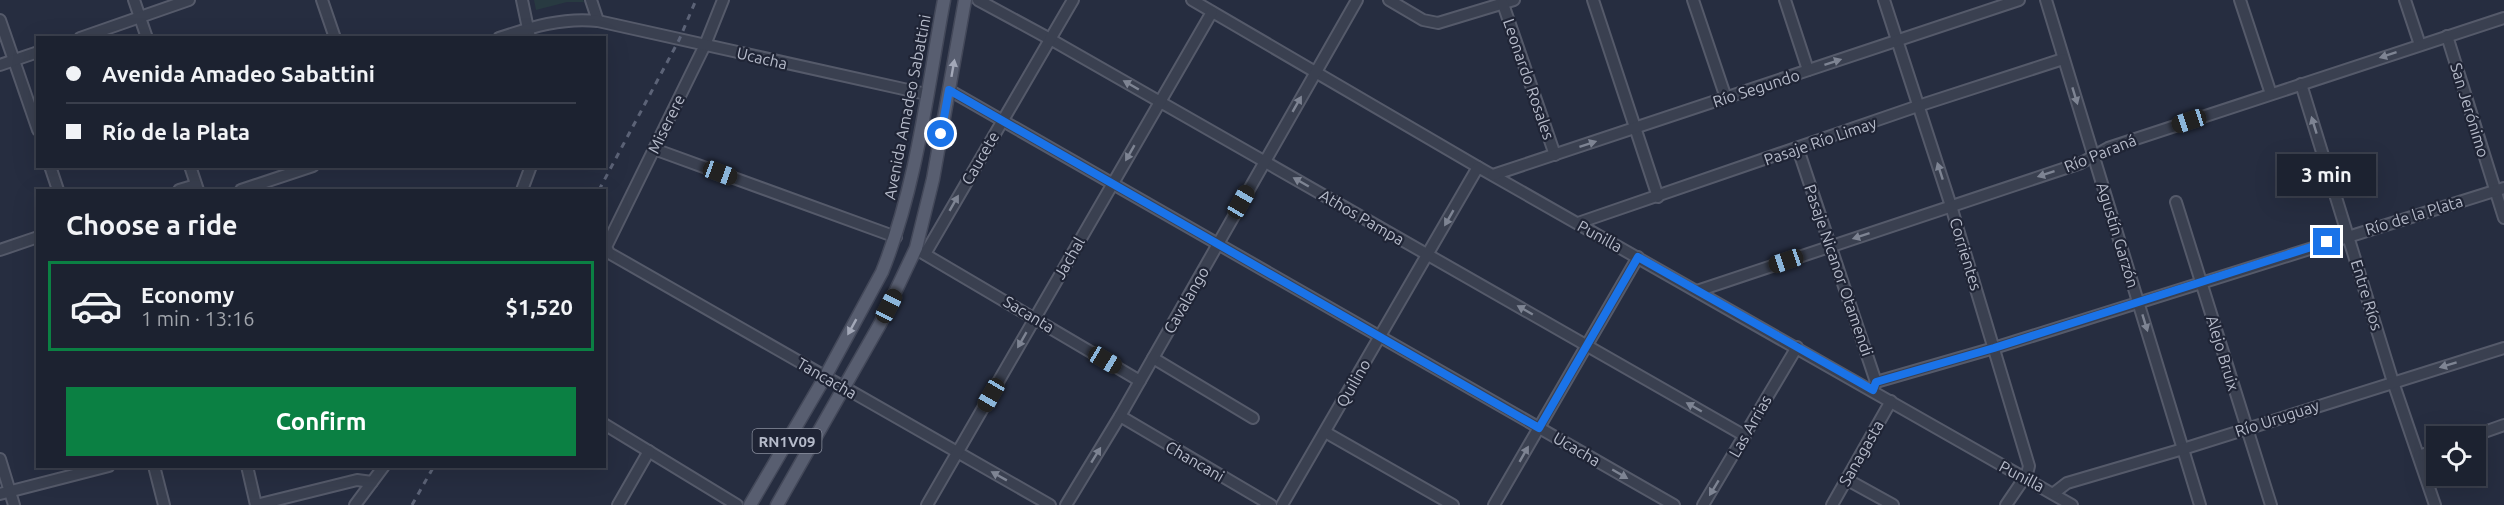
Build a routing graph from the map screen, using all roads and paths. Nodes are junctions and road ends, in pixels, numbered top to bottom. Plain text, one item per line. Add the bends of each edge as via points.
1 (134, 0) edge
2 (189, 0) edge
3 (322, 0) edge
4 (522, 0) edge
5 (591, 0) edge
6 (723, 0) edge
7 (943, 0) edge
8 (965, 0) edge
9 (978, 0) edge
10 (1073, 0) edge
11 (1192, 0) edge
12 (1357, 0) edge
13 (1389, 0) edge
14 (1514, 0) edge
15 (1593, 0) edge
16 (1693, 0) edge
17 (1785, 0) edge
18 (1884, 0) edge
19 (2019, 0) edge
20 (2046, 0) edge
21 (2240, 0) edge
22 (2405, 0) edge
23 (1503, 4) junction
24 (1212, 12) junction
25 (140, 16) junction
26 (2504, 18) edge
27 (0, 20) edge
28 (598, 21) junction
29 (529, 33) edge
30 (85, 36) edge
31 (146, 36) edge
32 (334, 36) edge
33 (511, 36) edge
34 (2447, 36) junction
35 (1050, 39) junction
36 (1897, 40) junction
37 (705, 45) junction
38 (2420, 45) junction
39 (36, 53) edge
40 (2063, 59) junction
41 (14, 61) junction
42 (0, 65) edge
43 (1808, 70) junction
44 (1315, 72) junction
45 (2301, 84) junction
46 (949, 90) junction
47 (926, 94) junction
48 (2271, 94) junction
49 (1726, 98) junction
50 (1160, 101) junction
51 (1918, 106) junction
52 (1002, 119) junction
53 (36, 124) edge
54 (1635, 128) junction
55 (654, 149) junction
56 (1798, 149) junction
57 (1555, 155) junction
58 (2094, 156) junction
59 (1264, 161) junction
60 (1478, 167) junction
61 (51, 168) edge
62 (191, 168) edge
63 (307, 168) edge
64 (530, 168) edge
65 (1493, 176) junction
66 (1113, 183) junction
67 (197, 188) edge
68 (58, 189) edge
69 (244, 189) edge
70 (522, 189) edge
71 (2500, 189) edge
72 (1658, 197) junction
73 (2176, 202) dead end
74 (1951, 206) junction
75 (2504, 218) edge
76 (1578, 223) junction
77 (2349, 235) junction
78 (896, 237) junction
79 (36, 238) edge
80 (1218, 243) junction
81 (1831, 246) junction
82 (606, 247) joint
83 (0, 250) edge
84 (921, 251) junction
85 (1428, 254) junction
86 (1638, 257) junction
87 (2201, 281) junction
88 (1697, 291) junction
89 (2138, 302) junction
90 (1035, 317) junction
91 (1380, 336) junction
92 (1587, 345) junction
93 (1797, 346) junction
94 (1994, 348) junction
95 (2504, 348) edge
96 (1154, 358) junction
97 (825, 377) junction
98 (1140, 381) junction
99 (2393, 382) junction
100 (1875, 386) junction
101 (844, 388) junction
102 (1891, 401) junction
103 (1120, 417) junction
104 (1253, 418) dead end
105 (606, 425) edge
106 (2504, 425) edge
107 (1539, 428) junction
108 (2247, 428) junction
109 (2486, 431) edge
110 (1325, 432) junction
111 (1745, 436) junction
112 (2183, 449) junction
113 (649, 451) junction
114 (957, 453) junction
115 (2426, 454) edge
116 (2419, 456) junction
117 (0, 459) edge
118 (101, 468) edge
119 (155, 468) edge
120 (247, 468) edge
121 (382, 468) edge
122 (2024, 478) junction
123 (1846, 479) junction
124 (372, 482) junction
125 (5, 493) edge
126 (2054, 493) junction
127 (14, 505) edge
128 (164, 505) edge
129 (256, 505) edge
130 (355, 505) edge
131 (618, 505) edge
132 (737, 505) edge
133 (750, 505) edge
134 (777, 505) edge
135 (927, 505) edge
136 (1050, 505) edge
137 (1066, 505) edge
138 (1271, 505) edge
139 (1282, 505) edge
140 (1453, 505) edge
141 (1494, 505) edge
142 (1674, 505) edge
143 (1703, 505) edge
144 (1832, 505) edge
145 (1893, 505) edge
146 (2006, 505) edge
147 (2072, 505) edge
148 (2200, 505) edge
149 (2271, 505) edge
150 (2434, 505) edge

1 - 25 street
2 - 25 street
3 - 32 street
4 - 29 street
5 - 28 street
6 - 37 street, Miserere
7 - 47 main road, Avenida Amadeo Sabattini / RN1V09
46 -> 8 main road, RN1V09
9 - 35 street, Athos Pampa
10 - 35 street, Caucete
11 - 24 street, Punilla
12 - 44 street, Cavalango
13 - 23 street via 1423,20 1438,23
14 - 23 street
15 - 54 street
16 - 49 street
17 - 43 street
18 - 36 street, Corrientes
19 - 36 street, Río Segundo
20 - 40 street, Agustín Garzón
21 - 48 street
22 - 38 street
23 - 57 street, Leonardo Rosales
24 - 44 street, Punilla
24 - 50 street, Jachal
25 - 30 street
25 - 31 street
26 - 34 street, Río Paraná
27 - 41 street
28 - 29 street, Ucacha via 564,20
28 - 37 street, Ucacha
29 - 33 street, Ucacha
34 - 38 street, Río Paraná
34 - 71 street, San Jerónimo
50 -> 35 street, Athos Pampa
35 - 52 street, Caucete
43 -> 36 street, Río Segundo
36 - 51 street, Corrientes
37 - 47 street, Ucacha
37 - 55 street, Miserere
38 -> 45 street, Río Paraná
39 - 41 street
40 - 51 street, Pasaje Río Limay
40 -> 58 street, Agustín Garzón
41 - 42 street
41 - 53 street
43 - 49 street, Río Segundo
59 -> 44 street, Cavalango
44 - 60 street, Punilla
45 - 48 street, Río Paraná
77 -> 45 street, Entre Ríos
46 - 52 street, Ucacha
46 - 84 main road, RN1V09
47 - 78 main road, Avenida Amadeo Sabattini / RN1V09 via 914,172
48 - 58 street, Río Paraná
49 - 54 street, Río Segundo
50 - 59 street, Athos Pampa
50 -> 66 street, Jachal
51 - 56 street, Pasaje Río Limay
74 -> 51 street, Corrientes
52 - 66 street, Ucacha
84 -> 52 street, Caucete
57 -> 54 street, Río Segundo
54 - 72 street
55 - 78 street
55 - 82 street, Miserere
56 - 72 street, Pasaje Río Limay
56 - 81 street, Pasaje Nicanor Otamendi
57 - 65 street, Río Segundo
58 -> 74 street, Río Paraná
58 - 89 street, Agustín Garzón
59 - 80 street, Cavalango
85 -> 59 street, Athos Pampa
60 - 65 street, Punilla
60 -> 85 street, Quilino
61 - 68 street
62 - 67 street
63 - 69 street
64 - 70 street
65 - 76 street, Punilla
66 - 80 street, Ucacha
66 - 90 street, Jachal
71 - 75 street, San Jerónimo
71 - 77 street, Río de la Plata
72 - 76 street, Pasaje Río Limay
73 - 87 street, Alejo Bruix
74 -> 81 street, Río Paraná
74 - 94 street, Corrientes
76 - 86 street, Punilla
77 - 87 street, Río de la Plata
77 - 99 street, Entre Ríos
78 -> 97 main road, Avenida Amadeo Sabattini / RN1V09 via 882,272
79 - 83 street
80 - 91 street, Ucacha
80 - 96 street, Cavalango
81 - 88 street, Río Paraná
81 - 100 street, Pasaje Nicanor Otamendi
82 - 97 street, Tancacha via 609,253
84 - 90 street, Sacanta
84 - 101 main road, RN1V09
85 - 91 street, Quilino
92 -> 85 street, Athos Pampa
86 - 88 street, Punilla
86 - 92 street
87 - 89 street, Río de la Plata
87 - 108 street, Alejo Bruix
88 - 93 street, Punilla
89 - 94 street, Río de la Plata
89 -> 112 street, Agustín Garzón
90 - 98 street, Sacanta
90 -> 114 street, Jachal
91 - 107 street, Ucacha
91 - 110 street, Quilino
92 - 107 street
111 -> 92 street, Athos Pampa
93 - 100 street, Punilla
93 - 111 street, Las Arrias
94 - 100 street, Río de la Plata
94 - 122 street, Corrientes via 2029,466
95 -> 99 street, Río Uruguay
96 - 98 street, Cavalango
96 - 104 street
97 - 101 street, Tancacha
97 - 133 main road, Avenida Amadeo Sabattini / RN1V09
98 - 103 street, Cavalango
99 - 108 street, Río Uruguay
99 - 116 street, Entre Ríos
100 - 102 street, Punilla
101 - 114 street, Tancacha
101 - 134 main road, RN1V09
102 - 122 street, Punilla
102 - 123 street, Sanagasta
137 -> 103 street, Cavalango
103 - 138 street, Chancani
105 - 113 street
106 - 109 street
141 -> 107 street
107 -> 142 street, Ucacha
108 - 112 street, Río Uruguay
108 - 149 street, Alejo Bruix
110 - 139 street, Quilino
110 - 140 street
111 -> 143 street, Las Arrias
112 - 126 street, Río Uruguay via 2067,483
112 - 148 street, Agustín Garzón
113 - 131 street
113 - 132 street
114 - 135 street, Jachal
136 -> 114 street, Tancacha
115 - 116 street
116 - 150 street, Entre Ríos
117 - 125 street
118 - 125 street
119 - 128 street
120 - 129 street
121 - 124 street
122 - 126 street, Punilla
122 - 146 street
123 - 144 street, Sanagasta
123 - 145 street
124 - 129 street via 357,480
124 - 130 street
125 - 127 street
126 - 147 street, Punilla

